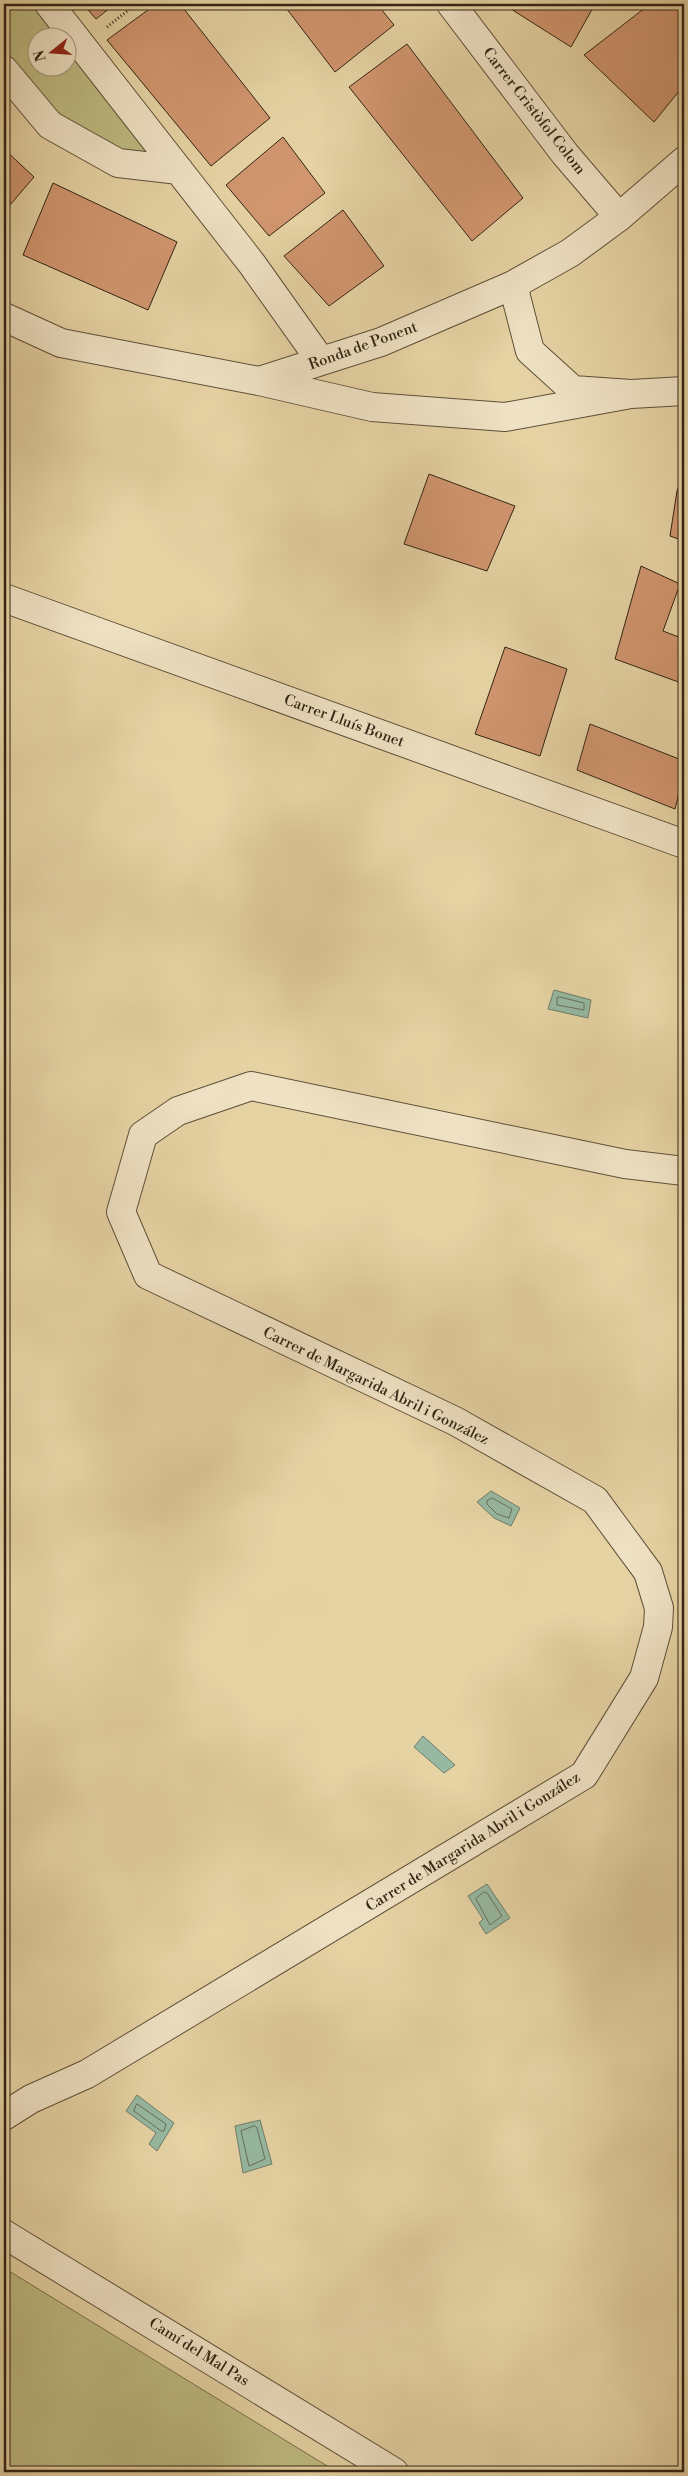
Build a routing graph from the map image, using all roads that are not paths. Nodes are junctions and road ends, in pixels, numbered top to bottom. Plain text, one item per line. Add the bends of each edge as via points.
1 (49, 4) edge
2 (451, 4) edge
3 (4, 70) edge
4 (684, 161) edge
5 (179, 170) junction
6 (618, 217) junction
7 (513, 285) junction
8 (4, 317) edge
9 (321, 361) junction
10 (259, 381) junction
11 (684, 391) edge
12 (631, 394) junction
13 (4, 598) edge
14 (684, 844) edge
15 (684, 1172) edge
16 (4, 2116) edge
17 (4, 2234) edge
18 (394, 2472) edge

1 - 5 street
2 - 6 street, Carrer Cristòfol Colom via 565,154
3 - 5 street via 50,125 118,163
4 - 6 street, Ronda de Ponent
5 - 9 street
6 - 7 street, Ronda de Ponent via 570,253
7 - 9 street, Ronda de Ponent via 381,342
7 - 12 street via 530,351 574,390
8 - 10 street, Ronda de Ponent via 61,343
9 - 10 street, Ronda de Ponent
10 - 12 street via 372,407 505,417
11 - 12 street
13 - 14 street, Carrer Lluís Bonet
15 - 16 street, Carrer de Margarida Abril i González via 625,1164 251,1086 178,1111 143,1135 121,1212 148,1275 455,1420 595,1500 648,1572 659,1608 658,1627 644,1678 584,1775 88,2074 31,2099
17 - 18 street, Camí del Mal Pas

